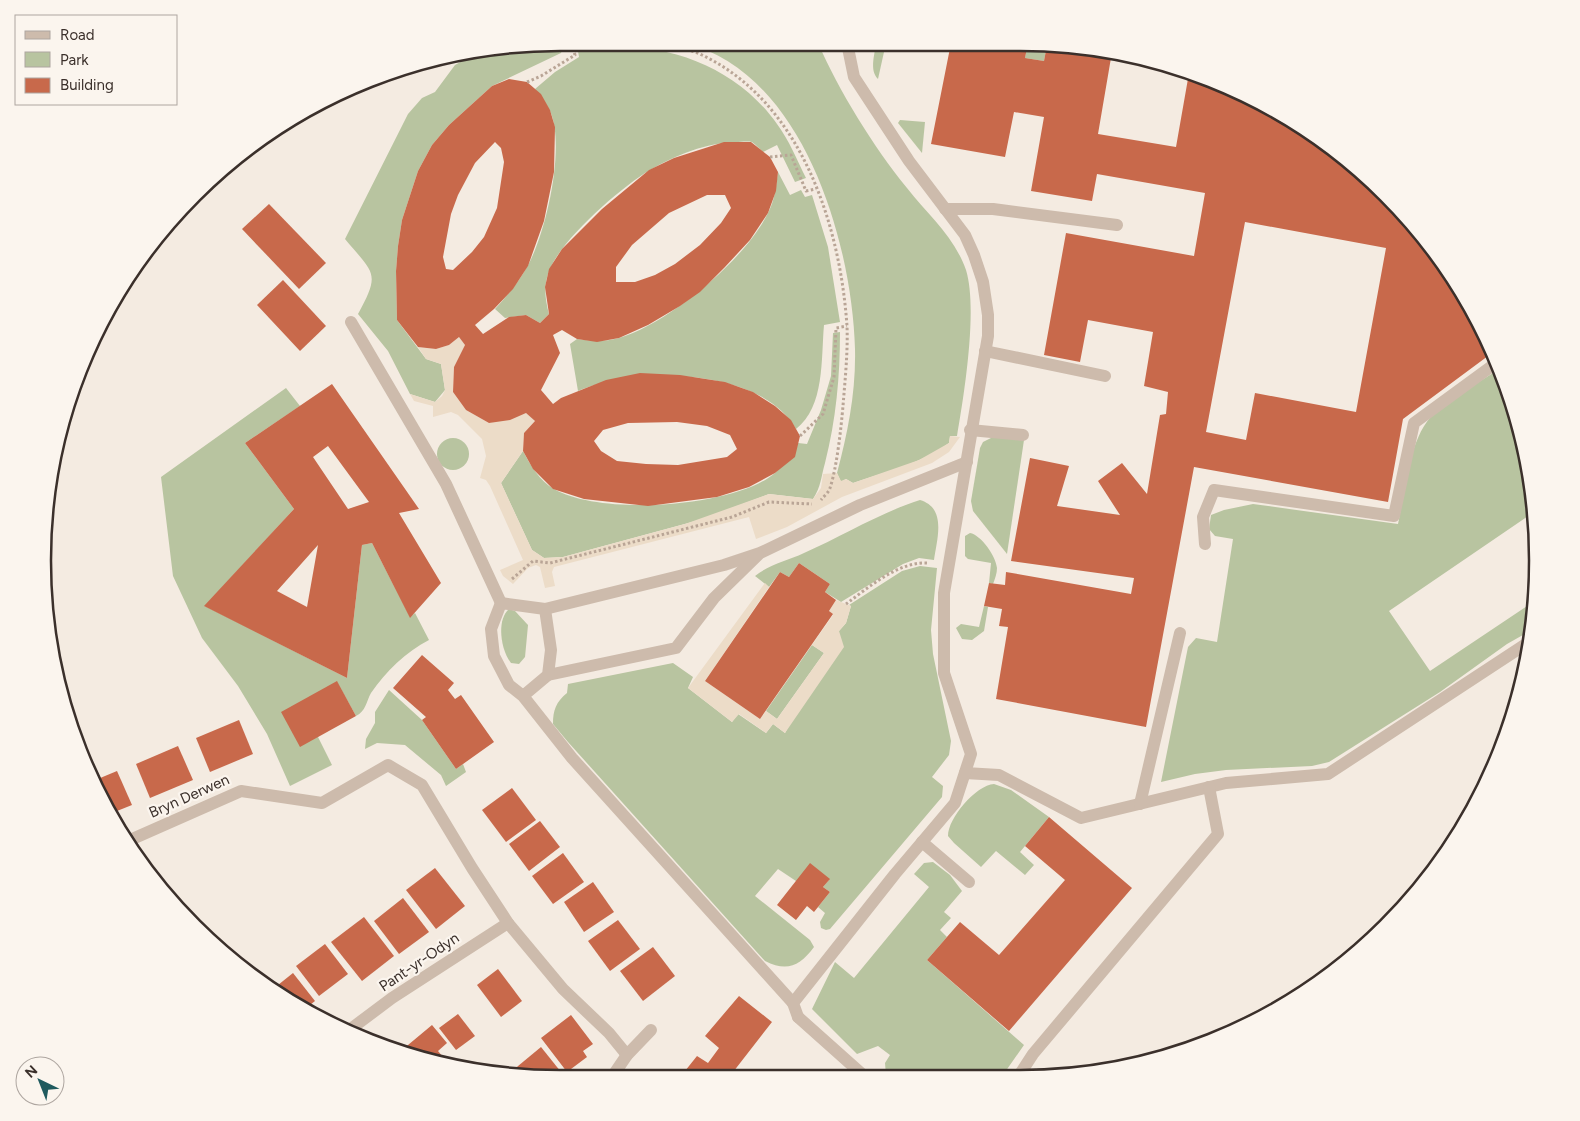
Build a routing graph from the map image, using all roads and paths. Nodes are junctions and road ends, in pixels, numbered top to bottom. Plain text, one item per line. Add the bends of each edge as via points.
1 (574, 51) edge
2 (690, 51) edge
3 (849, 51) edge
4 (527, 82) dead end
5 (770, 157) dead end
6 (816, 189) junction
7 (945, 209) junction
8 (1117, 225) dead end
9 (350, 322) dead end
10 (847, 326) junction
11 (986, 351) junction
12 (1490, 367) edge
13 (1105, 376) dead end
14 (970, 430) junction
15 (1023, 435) dead end
16 (800, 436) dead end
17 (967, 462) junction
18 (1204, 544) dead end
19 (760, 553) junction
20 (937, 563) dead end
21 (510, 581) dead end
22 (500, 604) junction
23 (846, 604) dead end
24 (545, 609) junction
25 (1180, 633) dead end
26 (1521, 647) edge
27 (548, 676) junction
28 (523, 696) junction
29 (965, 773) junction
30 (1209, 787) junction
31 (1140, 804) junction
32 (134, 838) edge
33 (922, 842) junction
34 (969, 882) dead end
35 (508, 922) junction
36 (793, 1003) junction
37 (355, 1026) edge
38 (651, 1030) dead end
39 (627, 1056) junction
40 (617, 1070) edge
41 (857, 1070) edge
42 (1023, 1070) edge

1 - 4 path via 575,55
2 - 6 path via 732,72 756,92 792,137
3 - 7 street via 854,77
5 - 6 path via 791,156 806,191
6 - 10 path via 834,243
7 - 8 street via 993,209
7 - 11 street via 964,236 983,282 988,315
9 - 22 street via 446,484
10 - 16 path via 836,328 834,377 823,414
10 - 21 path via 845,386 838,444 830,490 818,504 769,502 732,517 550,563 533,561
11 - 13 street
11 - 14 street
12 - 18 street via 1414,423 1394,516 1214,490 1203,517
14 - 15 street
14 - 17 street
17 - 19 street via 860,505
17 - 29 street via 944,593 944,672 971,754
19 - 24 street via 724,565
19 - 27 street via 714,598 676,648
20 - 23 path via 916,562 903,567
22 - 24 street
22 - 28 street via 491,629 494,656 509,685
24 - 27 street via 551,650
25 - 31 street
26 - 30 street via 1328,774
27 - 28 street
28 - 36 street via 572,758
29 - 31 street via 999,775 1081,818
29 - 33 street via 955,803
30 - 31 street
30 - 42 street via 1218,834
32 - 35 street, Bryn Derwen via 242,791 322,802 388,765 422,785
33 - 34 street
33 - 36 street
35 - 37 street, Pant-yr-Odyn
35 - 39 street via 563,989 609,1032
36 - 41 street via 798,1017
38 - 39 street
39 - 40 street

